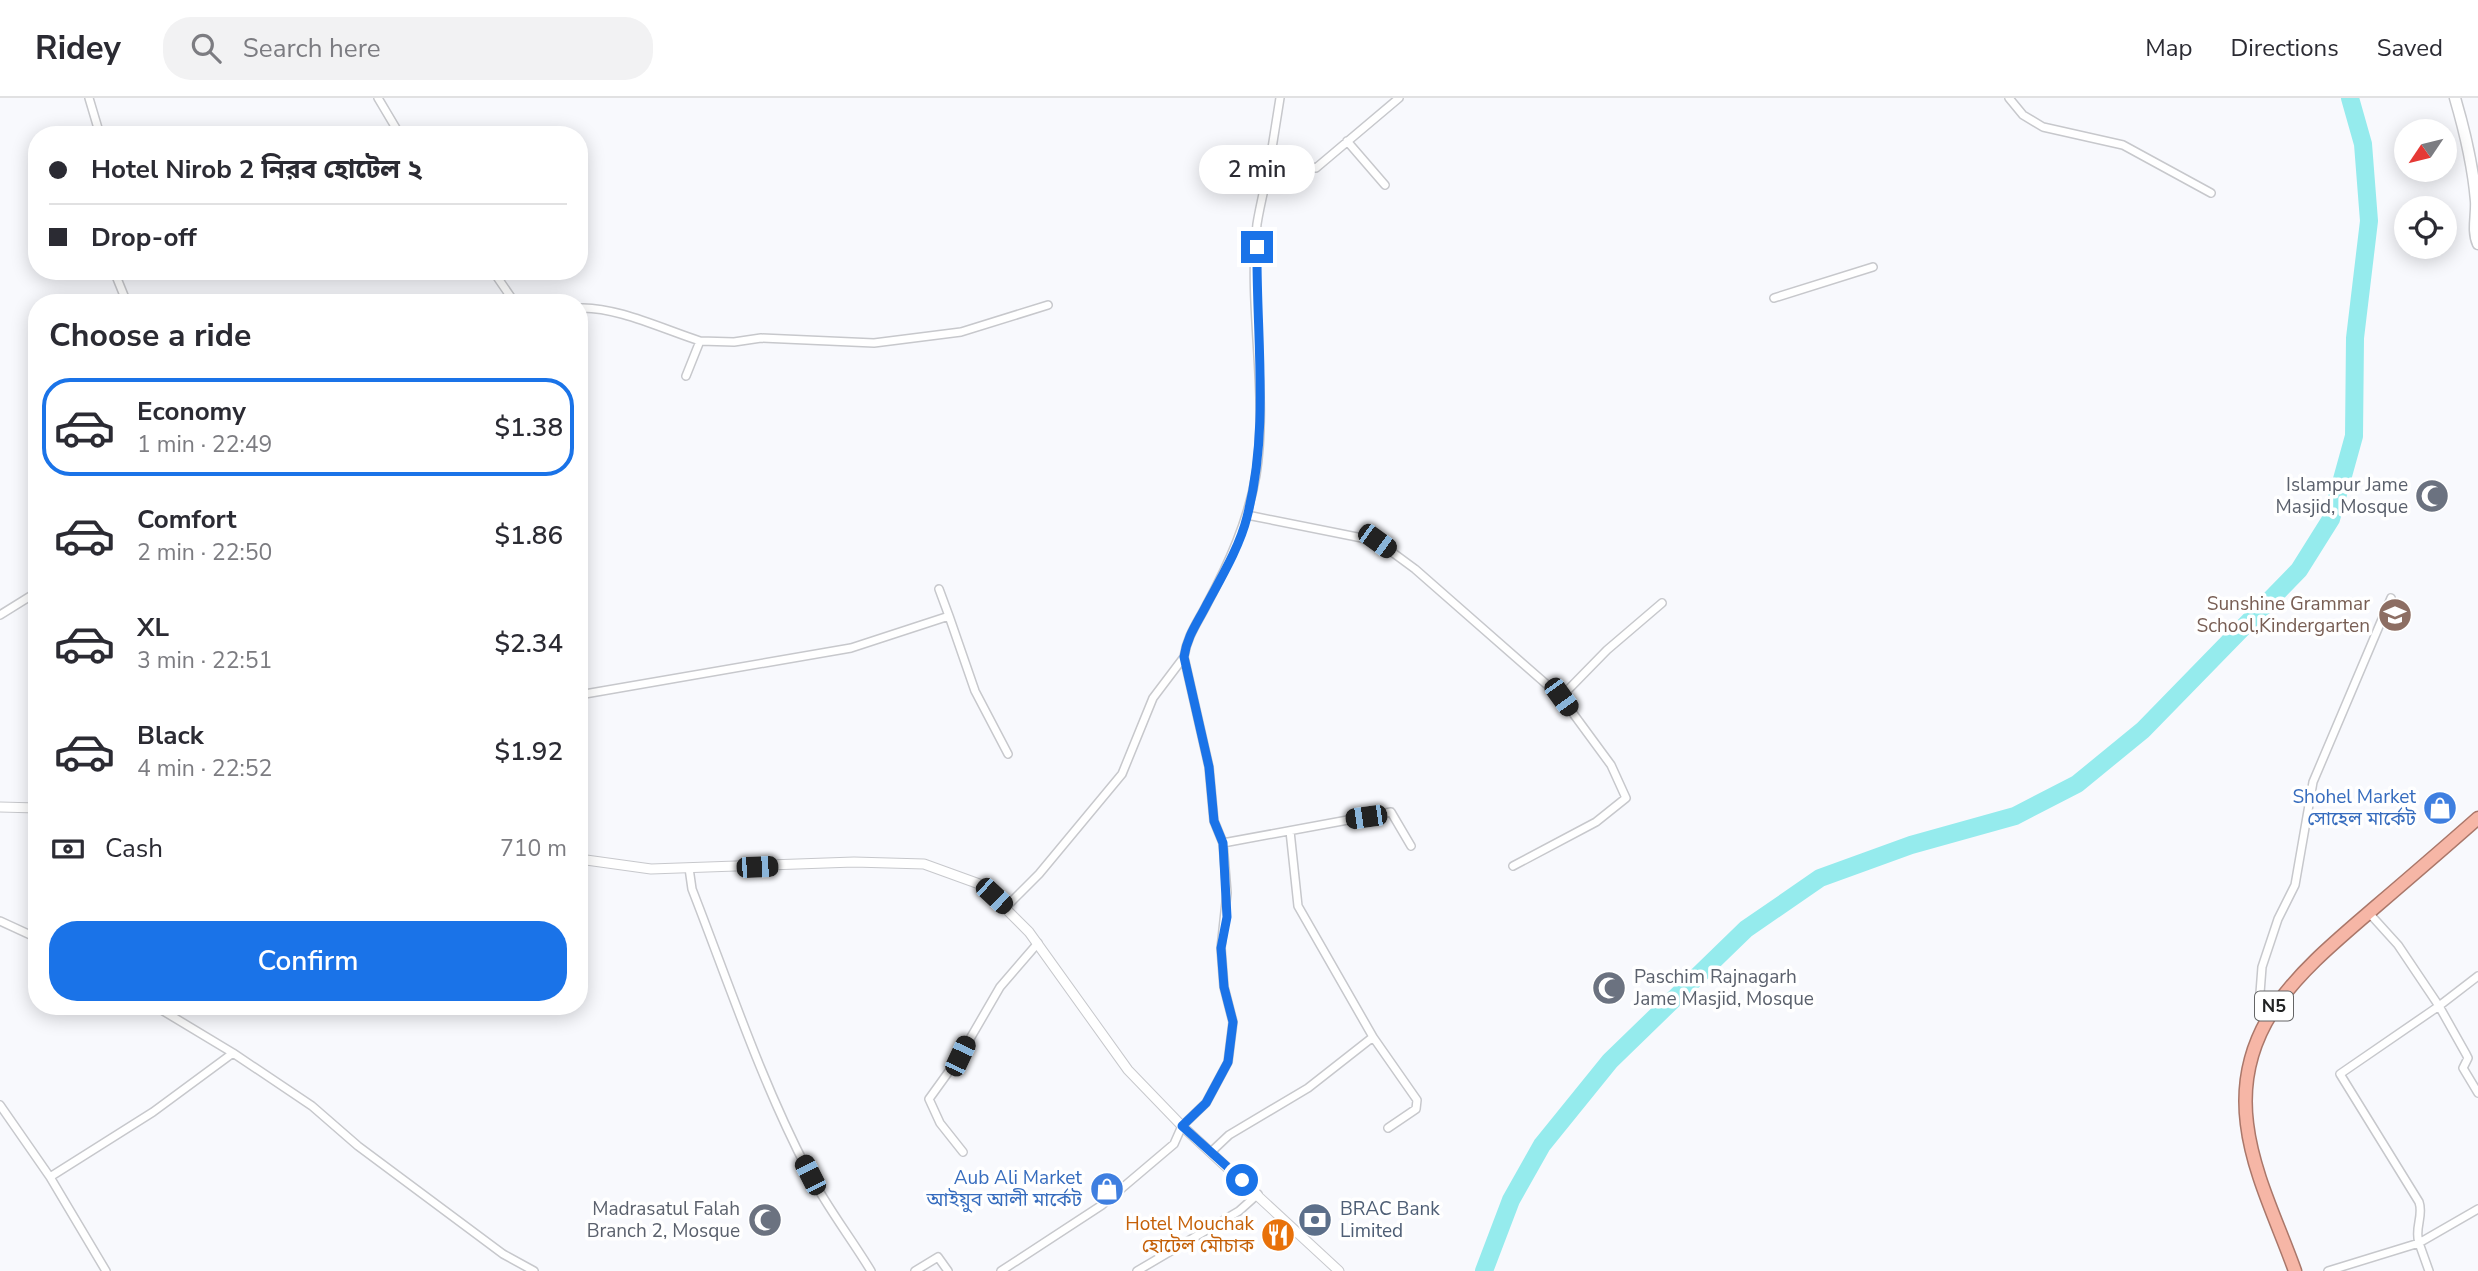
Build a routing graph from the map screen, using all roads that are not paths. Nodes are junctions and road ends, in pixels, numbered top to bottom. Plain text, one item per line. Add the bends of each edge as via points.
1 (89, 98) edge
2 (378, 98) edge
3 (1280, 98) edge
4 (1399, 98) edge
5 (2008, 98) edge
6 (2455, 98) edge
7 (97, 126) edge
8 (395, 126) edge
9 (1347, 141) junction
10 (1269, 167) junction
11 (1385, 185) dead end
12 (2211, 193) dead end
13 (2478, 244) edge
14 (1873, 267) dead end
15 (1774, 298) dead end
16 (1048, 305) dead end
17 (588, 308) edge
18 (700, 341) junction
19 (685, 376) dead end
20 (1247, 516) junction
21 (939, 589) dead end
22 (28, 598) edge
23 (2391, 598) dead end
24 (1662, 604) dead end
25 (0, 615) edge
26 (949, 616) junction
27 (1184, 657) junction
28 (588, 693) edge
29 (1561, 697) junction
30 (1008, 754) dead end
31 (0, 807) edge
32 (28, 808) edge
33 (2476, 825) edge
34 (1290, 831) junction
35 (1223, 843) junction
36 (1411, 846) dead end
37 (588, 860) edge
38 (1513, 866) dead end
39 (689, 868) junction
40 (1006, 907) junction
41 (2369, 913) junction
42 (0, 921) edge
43 (28, 934) edge
44 (1038, 943) junction
45 (2478, 976) edge
46 (2439, 1006) junction
47 (170, 1015) edge
48 (2267, 1019) junction
49 (1373, 1037) junction
50 (233, 1053) junction
51 (2478, 1093) edge
52 (0, 1105) edge
53 (1182, 1126) junction
54 (1388, 1128) dead end
55 (963, 1152) dead end
56 (1212, 1152) junction
57 (50, 1178) junction
58 (1258, 1194) junction
59 (2478, 1209) edge
60 (2419, 1243) junction
61 (106, 1271) edge
62 (534, 1271) edge
63 (871, 1271) edge
64 (915, 1271) edge
65 (948, 1271) edge
66 (1001, 1271) edge
67 (1137, 1271) edge
68 (1339, 1271) edge
69 (2295, 1271) edge
70 (2328, 1271) edge
71 (2430, 1271) edge

1 - 7 street
2 - 8 street
3 - 10 street
4 - 9 street
5 - 12 street via 2023,115 2043,127 2123,145
6 - 13 main road via 2468,141
9 - 10 street via 1316,167 1282,162
9 - 11 street
10 - 20 street via 1257,225 1259,409 1256,472
14 - 15 street
16 - 18 street via 961,332 874,343 761,338
17 - 18 street
18 - 19 street
20 - 27 street via 1186,640
20 - 29 street via 1377,541
21 - 26 street
22 - 25 street
23 - 48 street via 2313,782 2295,885 2262,967 2260,993
24 - 29 street via 1617,640
26 - 28 street via 850,648
26 - 30 street via 975,691
27 - 35 street via 1209,767 1214,821
27 - 40 street via 1153,698 1122,774
29 - 38 street via 1611,765 1626,798 1596,822
31 - 32 street
33 - 41 highway, N5
34 - 35 street
34 - 36 street via 1391,812
34 - 49 street via 1298,906
35 - 53 street via 1227,917 1221,948 1233,1022 1232,1046 1206,1103
37 - 39 street via 651,869
39 - 40 street via 924,864 982,885
39 - 63 street via 692,889 749,1043 785,1126
40 - 44 street
41 - 46 street
41 - 48 highway, N5 via 2306,967
42 - 43 street
44 - 53 street via 1128,1070
44 - 55 street via 1000,987 929,1099 940,1123
45 - 46 street
46 - 51 street via 2468,1058 2463,1068
46 - 60 street via 2340,1073 2419,1202
47 - 50 street
48 - 69 highway, N5 via 2249,1070 2246,1122
49 - 54 street via 1417,1100 1416,1109
49 - 56 street via 1308,1088 1229,1135
50 - 57 street via 153,1112
50 - 62 street via 312,1106 481,1238
52 - 57 street
53 - 56 street
53 - 66 street via 1174,1144 1102,1205
56 - 58 street
57 - 61 street
58 - 67 street via 1240,1211
58 - 68 street
59 - 60 street
60 - 70 street
60 - 71 street
64 - 65 street via 938,1257

